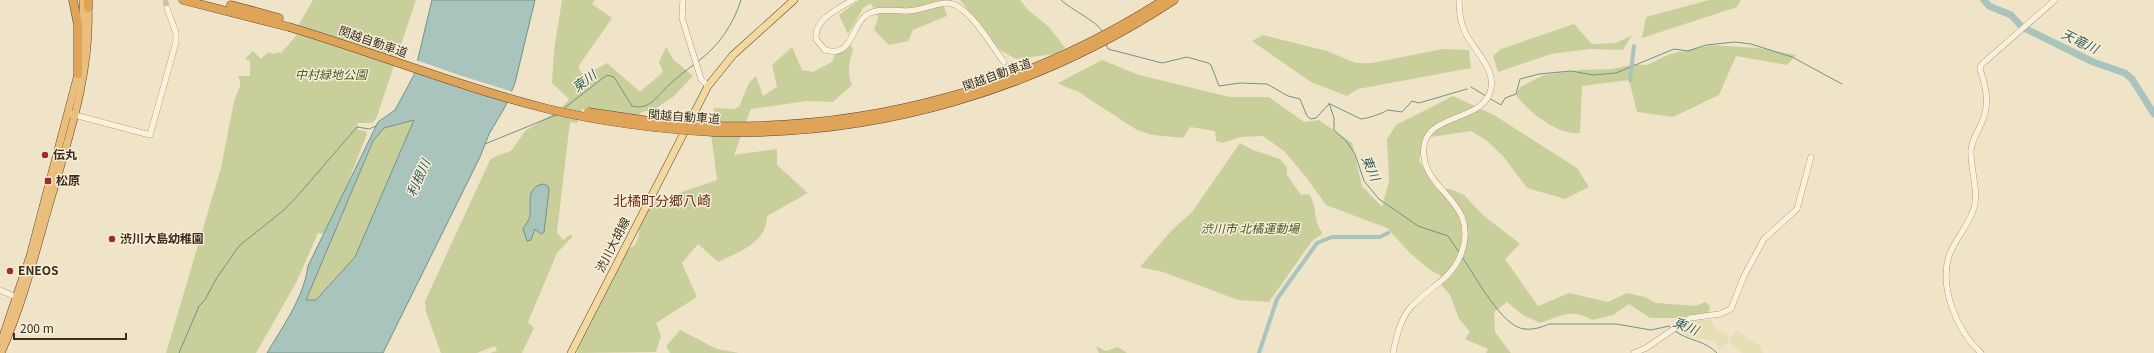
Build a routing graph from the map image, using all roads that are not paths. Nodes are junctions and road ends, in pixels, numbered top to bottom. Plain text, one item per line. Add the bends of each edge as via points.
1 (73, 0) edge
2 (83, 0) edge
3 (183, 0) edge
4 (210, 0) edge
5 (683, 0) edge
6 (794, 0) edge
7 (853, 0) edge
8 (1164, 0) edge
9 (1174, 0) edge
10 (1459, 0) edge
11 (2055, 0) edge
12 (88, 3) edge
13 (167, 8) tunnel mouth
14 (1140, 18) junction
15 (290, 24) junction
16 (1004, 62) dead end
17 (78, 74) junction
18 (708, 86) junction
19 (71, 114) junction
20 (1811, 157) dead end
21 (0, 290) edge
22 (20, 299) junction
23 (1, 340) edge
24 (1, 353) edge
25 (571, 353) edge
26 (1393, 353) edge
27 (1634, 353) edge
28 (1981, 353) edge

1 - 17 highway via 78,25
2 - 17 highway via 83,31
3 - 15 highway, 関越自動車道
4 - 15 highway, 関越自動車道
5 - 18 street via 682,18 701,79
6 - 18 main road, 渋川大胡線 via 733,55
7 - 16 street via 824,19 817,27 816,39 825,50 837,51 846,46 859,23 875,11 916,11 949,3 964,9
8 - 14 highway, 関越自動車道
9 - 14 highway, 関越自動車道
10 - 26 street via 1464,29 1490,73 1488,95 1483,103 1472,111 1439,125 1429,134 1424,147 1426,165 1432,176 1462,216 1463,248 1452,272 1407,313 1400,326
11 - 28 street via 1981,65 1987,98 1986,110 1971,148 1975,204 1970,220 1949,256 1946,283 1948,296 1966,337
12 - 19 highway via 85,65
13 - 19 street via 176,33 176,42 150,136
14 - 15 highway, 関越自動車道, bridge via 1057,62 964,94 896,111 813,124 713,129 631,119 549,104
17 - 19 highway
18 - 25 main road, 渋川大胡線
19 - 22 highway
20 - 27 street via 1797,209 1764,239 1744,276 1731,309 1720,314 1690,318 1646,348
21 - 22 street
22 - 23 highway
22 - 24 highway

